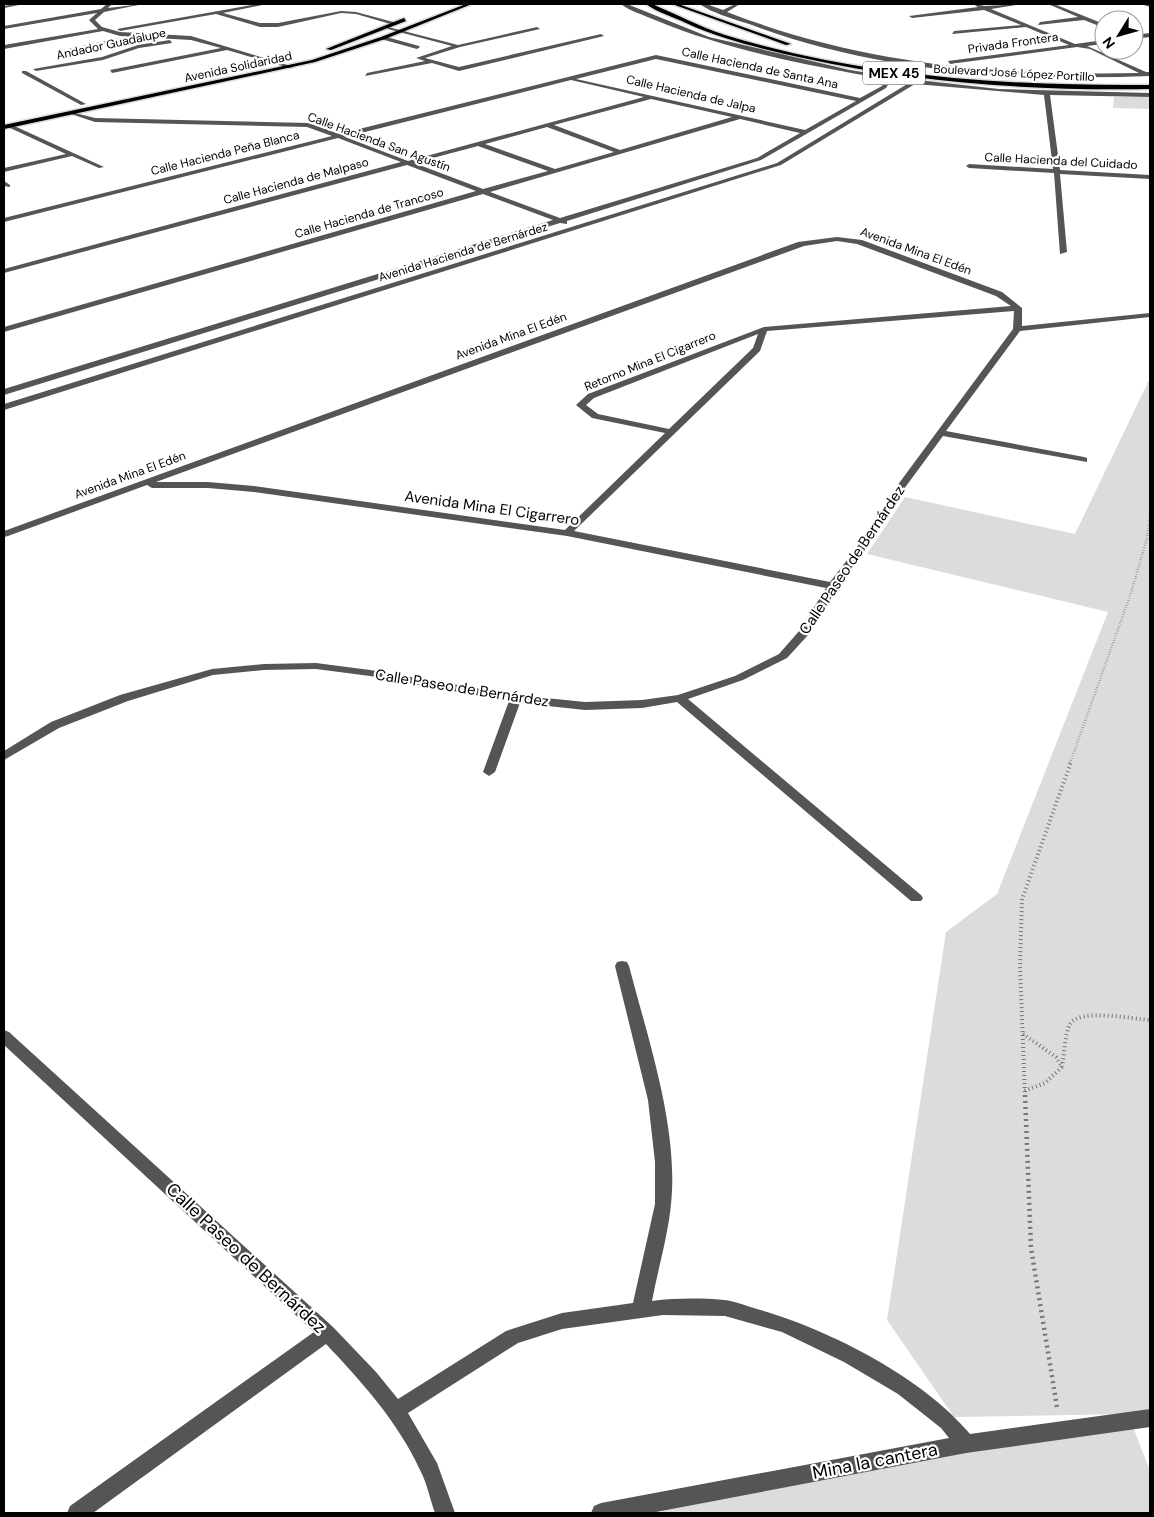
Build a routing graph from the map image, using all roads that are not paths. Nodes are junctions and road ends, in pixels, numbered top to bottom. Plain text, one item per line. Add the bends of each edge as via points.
1 (22, 4) edge
2 (110, 4) edge
3 (141, 4) edge
4 (265, 4) edge
5 (470, 4) edge
6 (624, 4) edge
7 (648, 4) edge
8 (674, 4) edge
9 (702, 4) edge
10 (738, 4) edge
11 (975, 4) edge
12 (1021, 4) edge
13 (1050, 4) edge
14 (1146, 4) edge
15 (996, 5) edge
16 (1150, 6) edge
17 (4, 7) edge
18 (984, 8) junction
19 (102, 11) junction
20 (215, 12) junction
21 (724, 12) junction
22 (1015, 13) dead end
23 (912, 16) dead end
24 (411, 17) dead end
25 (1024, 17) dead end
26 (62, 18) junction
27 (1085, 18) junction
28 (1094, 22) edge
29 (394, 23) junction
30 (1040, 24) junction
31 (1027, 25) junction
32 (4, 27) edge
33 (385, 28) junction
34 (104, 29) junction
35 (538, 29) dead end
36 (401, 30) junction
37 (110, 31) junction
38 (4, 33) edge
39 (954, 33) dead end
40 (142, 36) junction
41 (601, 36) dead end
42 (191, 38) junction
43 (382, 38) junction
44 (1074, 45) junction
45 (1094, 45) edge
46 (459, 46) junction
47 (1089, 46) junction
48 (4, 47) edge
49 (227, 48) junction
50 (418, 48) dead end
51 (62, 51) dead end
52 (318, 52) dead end
53 (764, 52) junction
54 (302, 56) dead end
55 (656, 57) joint
56 (430, 62) junction
57 (277, 63) junction
58 (925, 65) junction
59 (851, 66) junction
60 (291, 67) junction
61 (36, 69) dead end
62 (112, 71) dead end
63 (24, 72) dead end
64 (1148, 74) edge
65 (367, 75) dead end
66 (571, 79) junction
67 (888, 80) junction
68 (1150, 81) edge
69 (914, 83) junction
70 (1150, 86) edge
71 (1047, 94) junction
72 (1150, 95) edge
73 (652, 97) junction
74 (860, 100) junction
75 (83, 104) junction
76 (73, 112) junction
77 (740, 117) junction
78 (4, 120) edge
79 (547, 125) junction
80 (7, 127) edge
81 (806, 132) junction
82 (338, 136) junction
83 (479, 144) junction
84 (621, 152) junction
85 (73, 154) junction
86 (407, 163) junction
87 (970, 166) dead end
88 (100, 167) dead end
89 (4, 170) edge
90 (555, 171) junction
91 (1057, 172) junction
92 (1150, 177) edge
93 (482, 192) junction
94 (4, 220) edge
95 (562, 221) junction
96 (580, 227) junction
97 (1063, 252) dead end
98 (4, 271) edge
99 (1019, 312) junction
100 (1150, 315) edge
101 (764, 329) junction
102 (1017, 329) junction
103 (4, 330) edge
104 (4, 392) edge
105 (6, 404) edge
106 (671, 432) junction
107 (941, 433) junction
108 (1084, 460) dead end
109 (143, 484) junction
110 (567, 533) junction
111 (6, 534) edge
112 (833, 586) junction
113 (680, 698) junction
114 (516, 699) junction
115 (4, 756) edge
116 (489, 772) dead end
117 (916, 898) dead end
118 (622, 966) dead end
119 (4, 1036) edge
120 (641, 1310) junction
121 (327, 1332) junction
122 (397, 1410) junction
123 (1150, 1418) edge
124 (966, 1444) junction
125 (77, 1513) edge
126 (445, 1513) edge
127 (601, 1513) edge

1 - 17 street
2 - 19 street
3 - 19 street
4 - 20 street
5 - 36 main road, Avenida Solidaridad
6 - 53 street via 694,33
7 - 59 main road, Boulevard José López Portillo / MEX 45 via 723,36
8 - 68 main road, Boulevard José López Portillo / MEX 45 via 794,45 895,66 1044,80
9 - 21 street
10 - 21 street
11 - 18 street
12 - 15 street
13 - 27 street
14 - 16 street
15 - 18 street
15 - 22 street
18 - 23 street
18 - 31 street
19 - 26 street
19 - 34 street via 92,20
20 - 29 street via 260,25 278,25 341,12
20 - 37 street
21 - 58 street via 819,45
24 - 29 main road
25 - 30 street
26 - 32 street
26 - 38 street
27 - 28 street
27 - 30 street
29 - 33 main road
30 - 47 street
31 - 39 street
31 - 44 street
33 - 36 street
33 - 52 main road
34 - 37 street
34 - 48 street
35 - 46 street
36 - 43 main road, Avenida Solidaridad
36 - 46 street
37 - 40 street
40 - 42 street
40 - 51 street
41 - 56 street via 459,69
42 - 49 street
42 - 61 street, Andador Guadalupe
43 - 50 street
43 - 60 main road, Avenida Solidaridad
44 - 47 street, Privada Frontera
44 - 58 street, Privada Frontera
45 - 47 street, Privada Frontera
46 - 56 street via 419,58
47 - 64 street
49 - 57 street
49 - 62 street
53 - 59 main road
53 - 67 street
54 - 57 main road, Avenida Solidaridad
55 - 66 street, Calle Hacienda Peña Blanca
55 - 74 street, Calle Hacienda de Santa Ana
56 - 65 street
57 - 60 street
57 - 75 main road, Avenida Solidaridad
58 - 64 street via 1045,74
59 - 70 main road, Boulevard José López Portillo / MEX 45 via 1013,85
60 - 76 main road, Avenida Solidaridad
63 - 75 street
66 - 73 street, Calle Hacienda de Jalpa
66 - 82 street, Calle Hacienda Peña Blanca
67 - 69 street
67 - 74 street, Avenida Hacienda de Bernárdez via 884,87
69 - 71 street
69 - 96 street, Avenida Hacienda de Bernárdez via 779,164
71 - 72 street
71 - 91 street
73 - 77 street, Calle Hacienda de Jalpa
73 - 79 street, Calle Hacienda de Malpaso
74 - 81 street, Avenida Hacienda de Bernárdez
75 - 78 main road, Avenida Solidaridad
76 - 80 main road, Avenida Solidaridad
76 - 82 street, Calle Hacienda San Agustín via 96,120 290,123 308,125
77 - 81 street, Calle Hacienda de Jalpa
77 - 84 street, Calle Hacienda de Trancoso
79 - 83 street, Calle Hacienda de Malpaso
79 - 84 street
80 - 85 street
81 - 95 street, Avenida Hacienda de Bernárdez via 759,159
82 - 86 street, Calle Hacienda San Agustín
82 - 94 street, Calle Hacienda Peña Blanca
83 - 86 street, Calle Hacienda de Malpaso
83 - 90 street
84 - 90 street, Calle Hacienda de Trancoso
85 - 88 street
85 - 89 street
86 - 93 street, Calle Hacienda San Agustín
86 - 98 street, Calle Hacienda de Malpaso
87 - 91 street, Calle Hacienda del Cuidado
90 - 93 street, Calle Hacienda de Trancoso
91 - 92 street, Calle Hacienda del Cuidado
91 - 97 street
93 - 95 street, Calle Hacienda San Agustín
93 - 103 street, Calle Hacienda de Trancoso
95 - 96 street, Calle Hacienda San Agustín
95 - 104 street, Avenida Hacienda de Bernárdez
96 - 105 street, Avenida Hacienda de Bernárdez
99 - 101 street, Retorno Mina El Cigarrero
99 - 102 street, Calle Paseo de Bernárdez
99 - 109 street, Avenida Mina El Edén via 999,294 859,242 838,238 817,240 698,280
100 - 102 street
101 - 106 street via 757,349
101 - 106 street, Retorno Mina El Cigarrero via 591,396 580,405 595,416
102 - 107 street, Calle Paseo de Bernárdez
106 - 110 street
107 - 108 street
107 - 112 street, Calle Paseo de Bernárdez
109 - 110 street, Avenida Mina El Cigarrero via 254,489
109 - 111 street, Avenida Mina El Edén
110 - 112 street, Avenida Mina El Cigarrero
112 - 113 street, Calle Paseo de Bernárdez via 805,632 783,656 739,678
113 - 114 street, Calle Paseo de Bernárdez via 642,704 585,706
113 - 117 street
114 - 115 street, Calle Paseo de Bernárdez via 316,666 212,672 143,692 54,725
114 - 116 street
118 - 120 street via 656,1100 662,1162 664,1204
119 - 121 street, Calle Paseo de Bernárdez
120 - 122 street via 562,1321 512,1337
120 - 124 street via 725,1308 786,1325 851,1356 905,1388 948,1422
121 - 122 street, Calle Paseo de Bernárdez
121 - 125 street
122 - 126 street, Calle Paseo de Bernárdez via 427,1464
123 - 124 street, Mina la cantera
124 - 127 street, Mina la cantera

